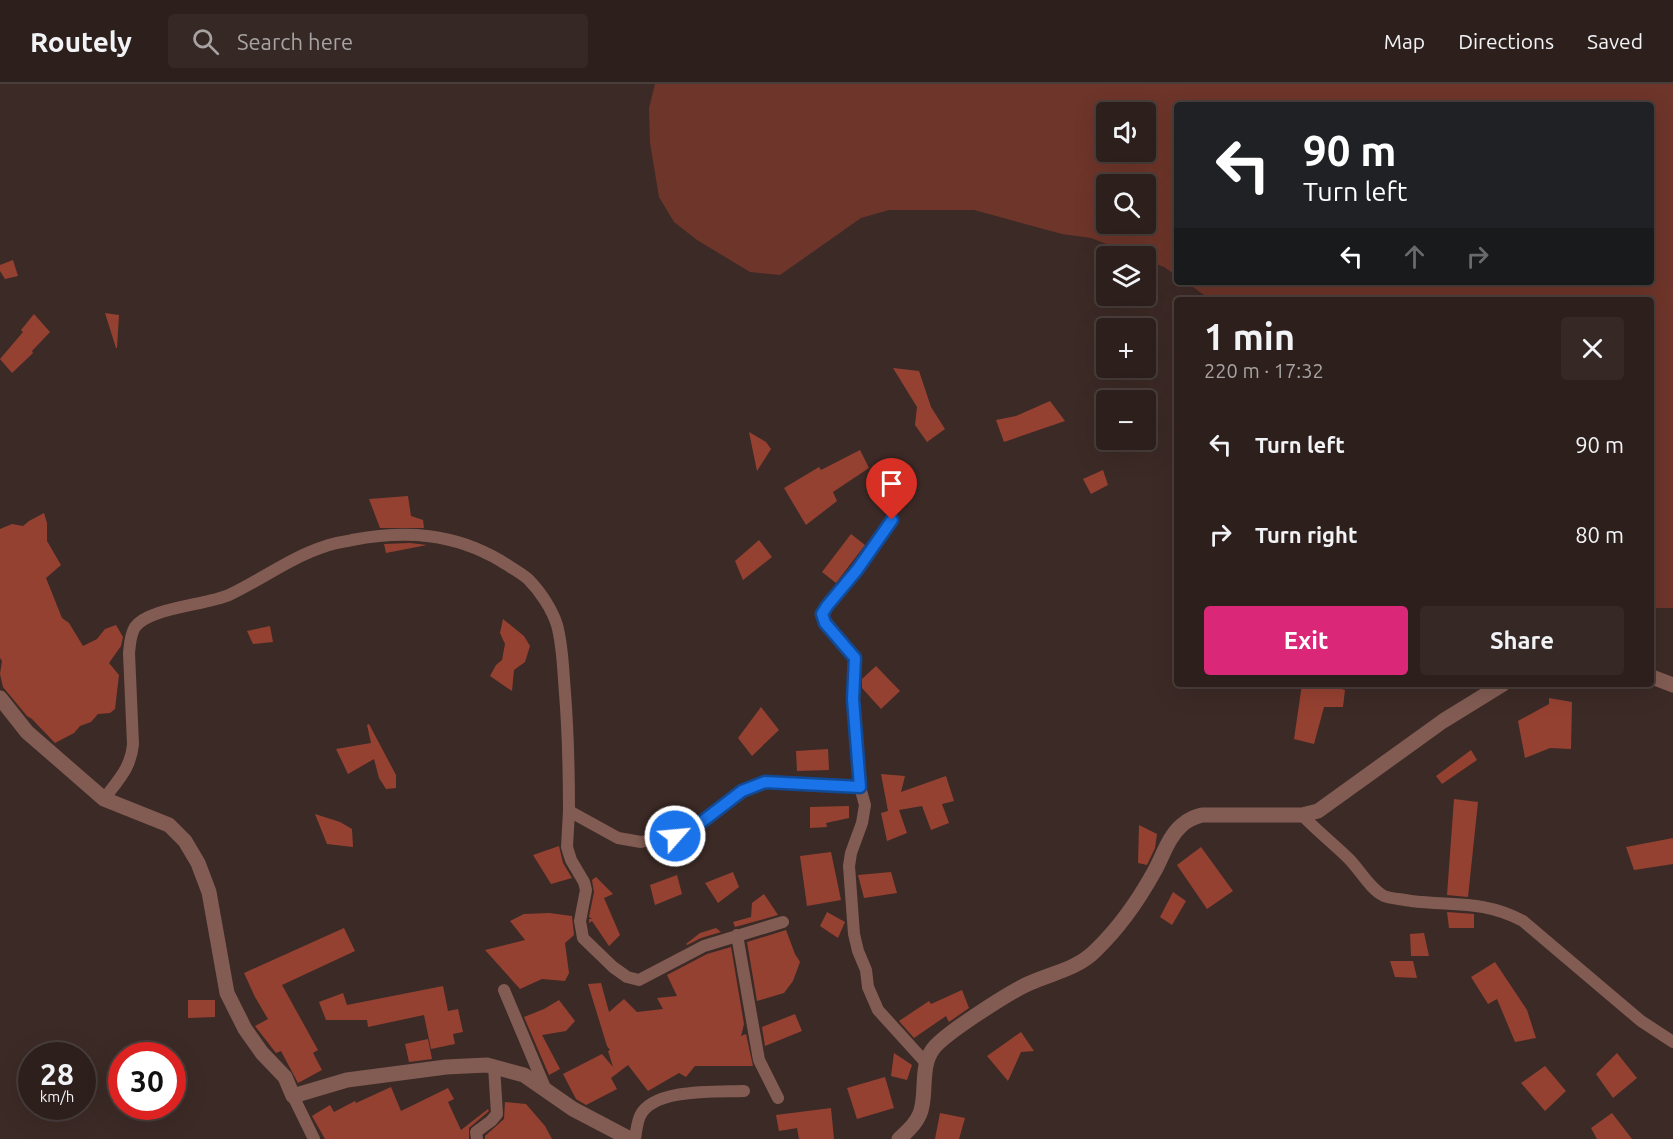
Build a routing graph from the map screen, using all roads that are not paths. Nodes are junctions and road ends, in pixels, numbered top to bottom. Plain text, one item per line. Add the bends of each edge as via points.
1 (892, 520) dead end
2 (1654, 678) edge
3 (1673, 685) edge
4 (1498, 687) edge
5 (0, 698) edge
6 (860, 787) junction
7 (104, 799) junction
8 (569, 811) junction
9 (1302, 815) junction
10 (783, 922) dead end
11 (737, 935) junction
12 (504, 990) dead end
13 (1673, 1042) edge
14 (926, 1063) junction
15 (494, 1066) junction
16 (546, 1090) junction
17 (744, 1091) dead end
18 (293, 1096) junction
19 (778, 1098) dead end
20 (314, 1139) edge
21 (477, 1139) edge
22 (630, 1139) edge
23 (635, 1139) edge
24 (899, 1139) edge

1 - 6 street via 822,614 855,658 853,699
2 - 3 street
4 - 9 street via 1443,721 1326,807
5 - 7 street via 27,732
6 - 8 street via 765,782 742,791 688,832 641,842 618,837
6 - 14 street via 865,805 849,866 858,951 878,1010
7 - 8 street via 132,758 129,653 130,639 141,621 171,609 227,596 327,545 411,534 457,541 487,553 527,579 546,602 561,648
7 - 18 street via 169,825 185,841 209,892 227,993 245,1029 285,1077
8 - 11 street via 567,847 586,890 580,921 582,938 613,967 639,980 704,946
9 - 13 street via 1384,896 1475,905 1500,910 1523,921 1641,1022
9 - 14 street via 1212,815 1182,824 1126,916 1092,954 1073,967 1018,989 943,1038
10 - 11 street
11 - 19 street via 759,1060
12 - 16 street
14 - 24 street via 922,1108 911,1128
15 - 16 street via 524,1075
15 - 18 street via 466,1065 347,1080
15 - 21 street via 496,1114 476,1132
16 - 22 street
17 - 23 street via 702,1092 661,1099 642,1112
18 - 20 street

